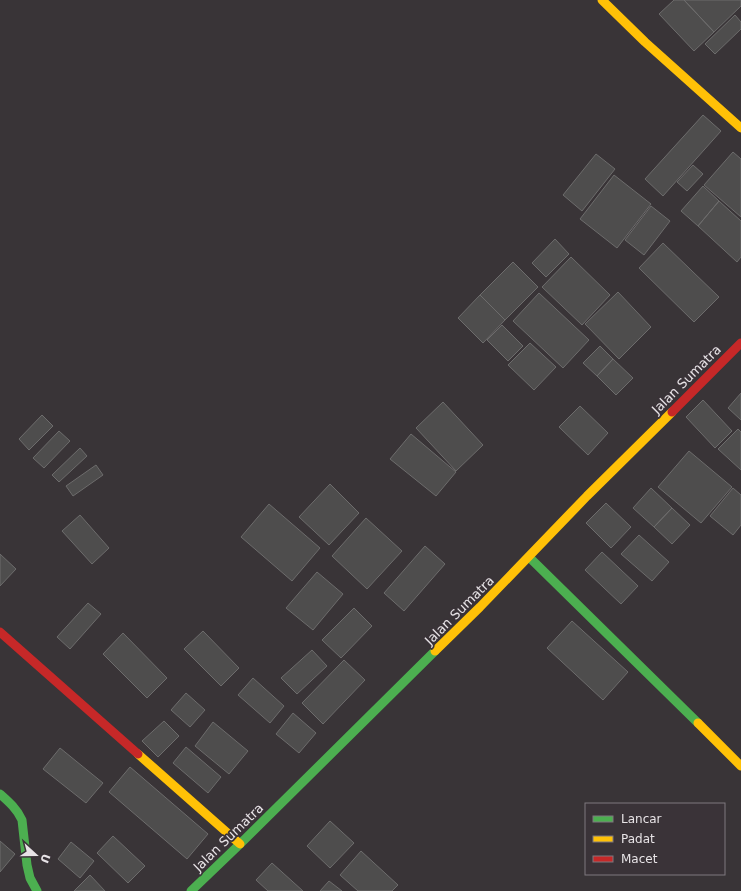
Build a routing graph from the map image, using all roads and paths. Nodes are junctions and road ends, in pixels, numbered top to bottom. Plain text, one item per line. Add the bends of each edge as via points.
1 (602, 0) edge
2 (741, 128) edge
3 (741, 343) edge
4 (529, 557) junction
5 (0, 632) edge
6 (741, 766) edge
7 (0, 794) edge
8 (240, 844) junction
9 (37, 891) edge
10 (191, 891) edge

1 - 2 street
3 - 4 street, Jalan Sumatra
4 - 6 street
4 - 8 street, Jalan Sumatra
5 - 8 street
7 - 9 street via 16,809 22,819 28,871
8 - 10 street, Jalan Sumatra

